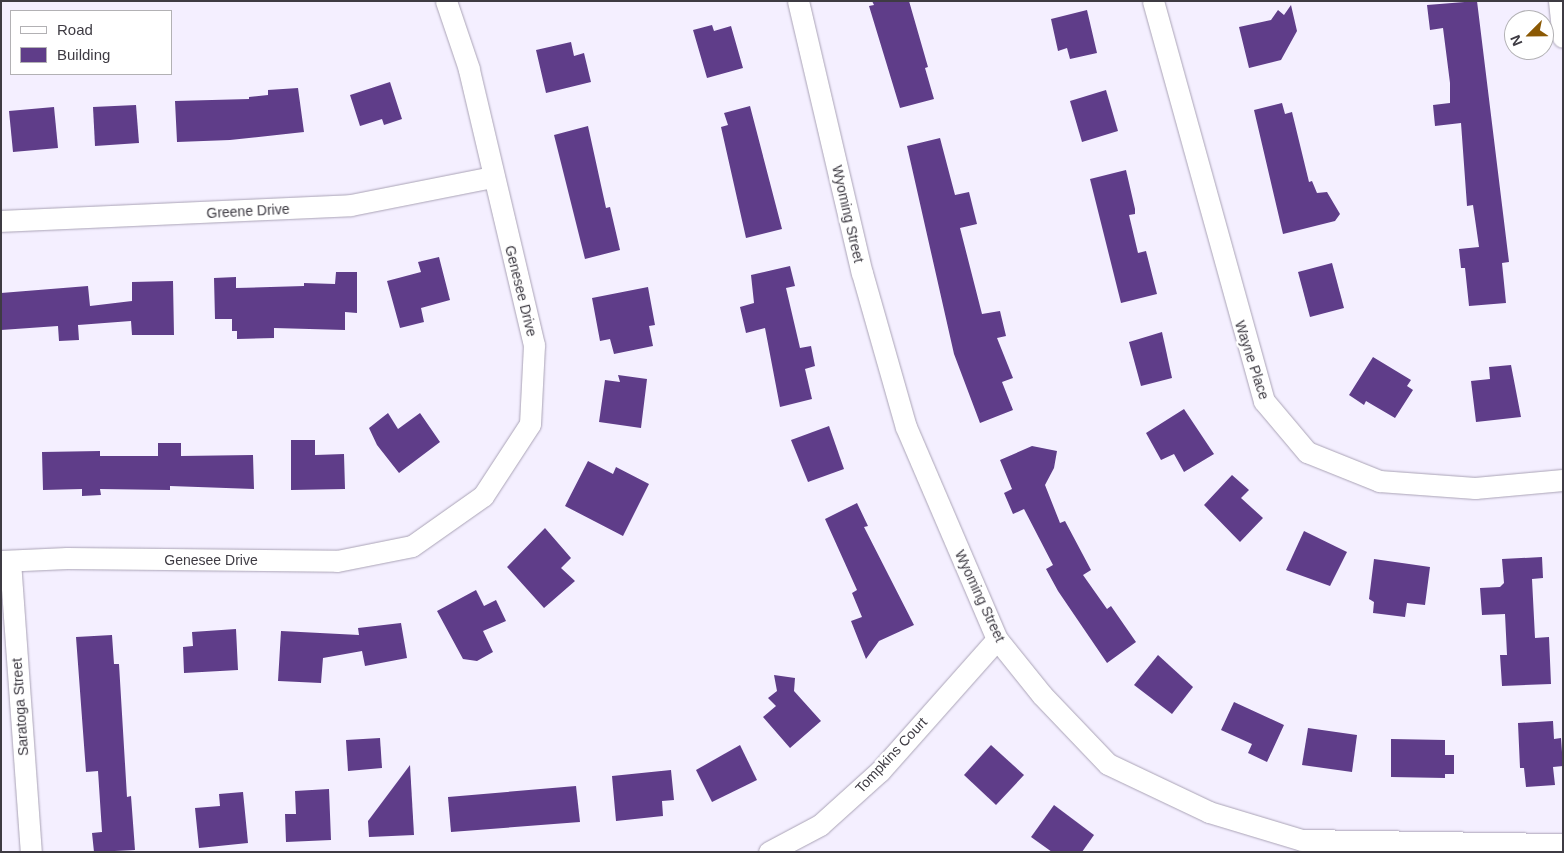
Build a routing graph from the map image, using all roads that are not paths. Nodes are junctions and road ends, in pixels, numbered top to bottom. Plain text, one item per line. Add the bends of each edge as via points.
1 (446, 1) edge
2 (798, 1) edge
3 (1153, 1) edge
4 (1559, 1) edge
5 (1563, 37) edge
6 (493, 177) junction
7 (1, 221) edge
8 (1563, 480) edge
9 (6, 561) edge
10 (997, 639) junction
11 (1563, 844) edge
12 (1298, 846) edge
13 (31, 852) edge
14 (769, 852) edge

1 - 6 street, Genesee Drive via 468,69
2 - 10 street, Wyoming Street via 862,273 906,427
3 - 8 street, Wayne Place via 1264,401 1307,452 1379,482 1475,488
4 - 5 street
6 - 7 street, Greene Drive via 351,205
6 - 9 street, Genesee Drive via 534,345 530,424 483,496 412,546 337,560 67,558
9 - 13 street, Saratoga Street
10 - 12 street, Wyoming Street via 1042,695 1108,764 1209,812
10 - 14 street, Tompkins Court via 880,771 820,824
11 - 12 street, Wyoming Street

